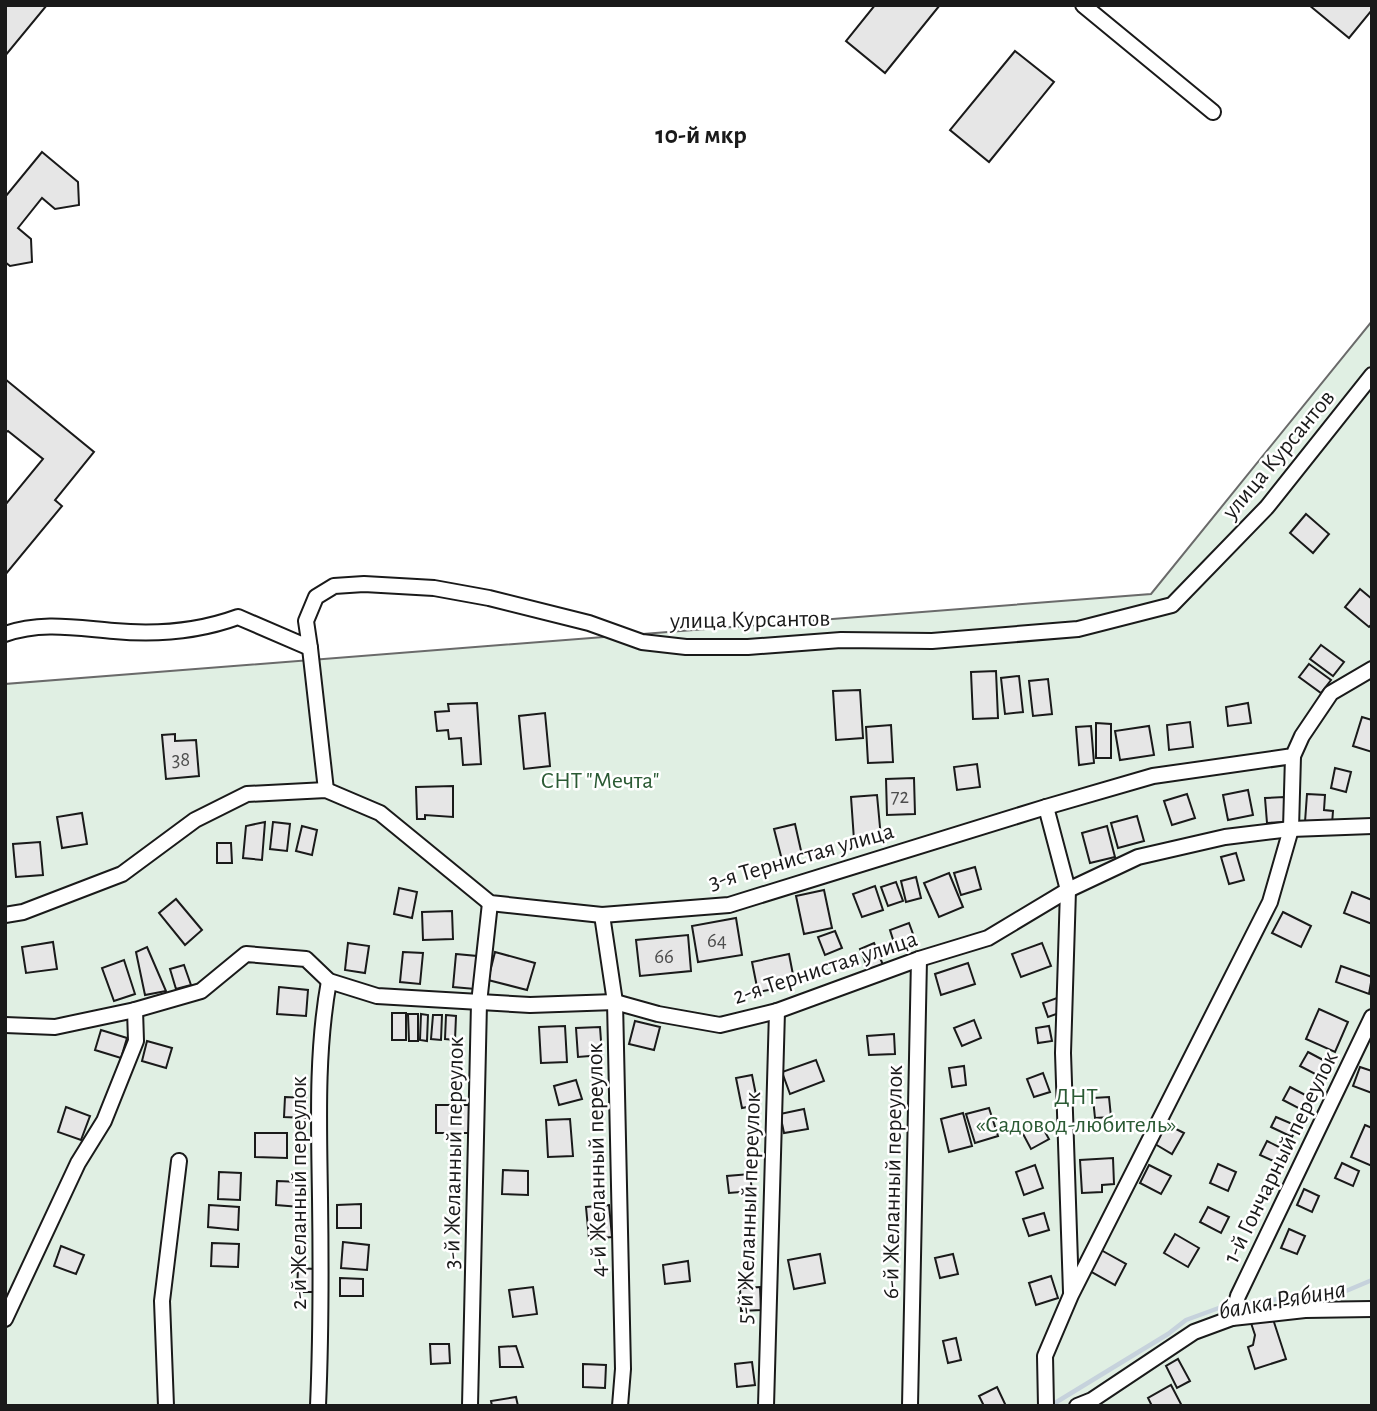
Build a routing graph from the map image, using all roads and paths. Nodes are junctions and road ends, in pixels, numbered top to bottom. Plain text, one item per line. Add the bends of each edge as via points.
1 (1083, 5) edge
2 (1213, 112) dead end
3 (1372, 375) edge
4 (5, 635) edge
5 (310, 648) junction
6 (1372, 669) edge
7 (1293, 756) junction
8 (326, 790) junction
9 (1046, 807) junction
10 (1372, 826) edge
11 (1291, 829) junction
12 (1068, 890) junction
13 (490, 903) junction
14 (5, 915) edge
15 (602, 915) junction
16 (919, 960) junction
17 (329, 981) junction
18 (615, 1002) junction
19 (479, 1003) junction
20 (135, 1010) junction
21 (777, 1011) junction
22 (1372, 1017) edge
23 (5, 1025) edge
24 (180, 1161) dead end
25 (1071, 1295) junction
26 (1372, 1309) edge
27 (1232, 1318) junction
28 (5, 1319) edge
29 (166, 1406) edge
30 (318, 1406) edge
31 (470, 1406) edge
32 (620, 1406) edge
33 (766, 1406) edge
34 (910, 1406) edge
35 (1046, 1406) edge
36 (1077, 1406) edge

1 - 2 street
3 - 5 street, улица Курсантов via 1268,507 1172,605 1078,629 932,641 686,647 642,642 589,622 489,598 434,588 364,584 334,586 316,597 306,621
4 - 5 street via 61,625 172,633 238,617
5 - 8 street, улица Курсантов
6 - 7 street via 1331,693
7 - 9 street, 3-я Тернистая улица via 1153,776
7 - 11 street
8 - 13 street via 380,813
8 - 14 street via 247,794 195,820 122,874
9 - 12 street
9 - 15 street, 3-я Тернистая улица via 729,905
10 - 11 street, 2-я Тернистая улица
11 - 12 street, 2-я Тернистая улица via 1225,836 1138,857
11 - 25 street via 1270,902
12 - 16 street, 2-я Тернистая улица via 988,938
12 - 25 street via 1063,1053
13 - 15 street, 3-я Тернистая улица
13 - 19 street, 3-й Желанный переулок
15 - 18 street, 4-й Желанный переулок
16 - 21 street, 2-я Тернистая улица
16 - 34 street, 6-й Желанный переулок
17 - 19 street, 2-я Тернистая улица via 377,996
17 - 20 street, 2-я Тернистая улица via 306,959 246,954 201,991
17 - 30 street, 2-й Желанный переулок via 319,1087 322,1311
18 - 19 street, 2-я Тернистая улица
18 - 21 street, 2-я Тернистая улица via 720,1025
18 - 32 street, 4-й Желанный переулок
19 - 31 street, 3-й Желанный переулок
20 - 23 street, 2-я Тернистая улица via 55,1027
20 - 28 street via 136,1041 104,1121 78,1163
21 - 33 street, 5-й Желанный переулок
22 - 27 street, 1-й Гончарный переулок via 1238,1296
24 - 29 street via 162,1301
25 - 35 street via 1045,1356
26 - 27 street
27 - 36 street via 1194,1332

